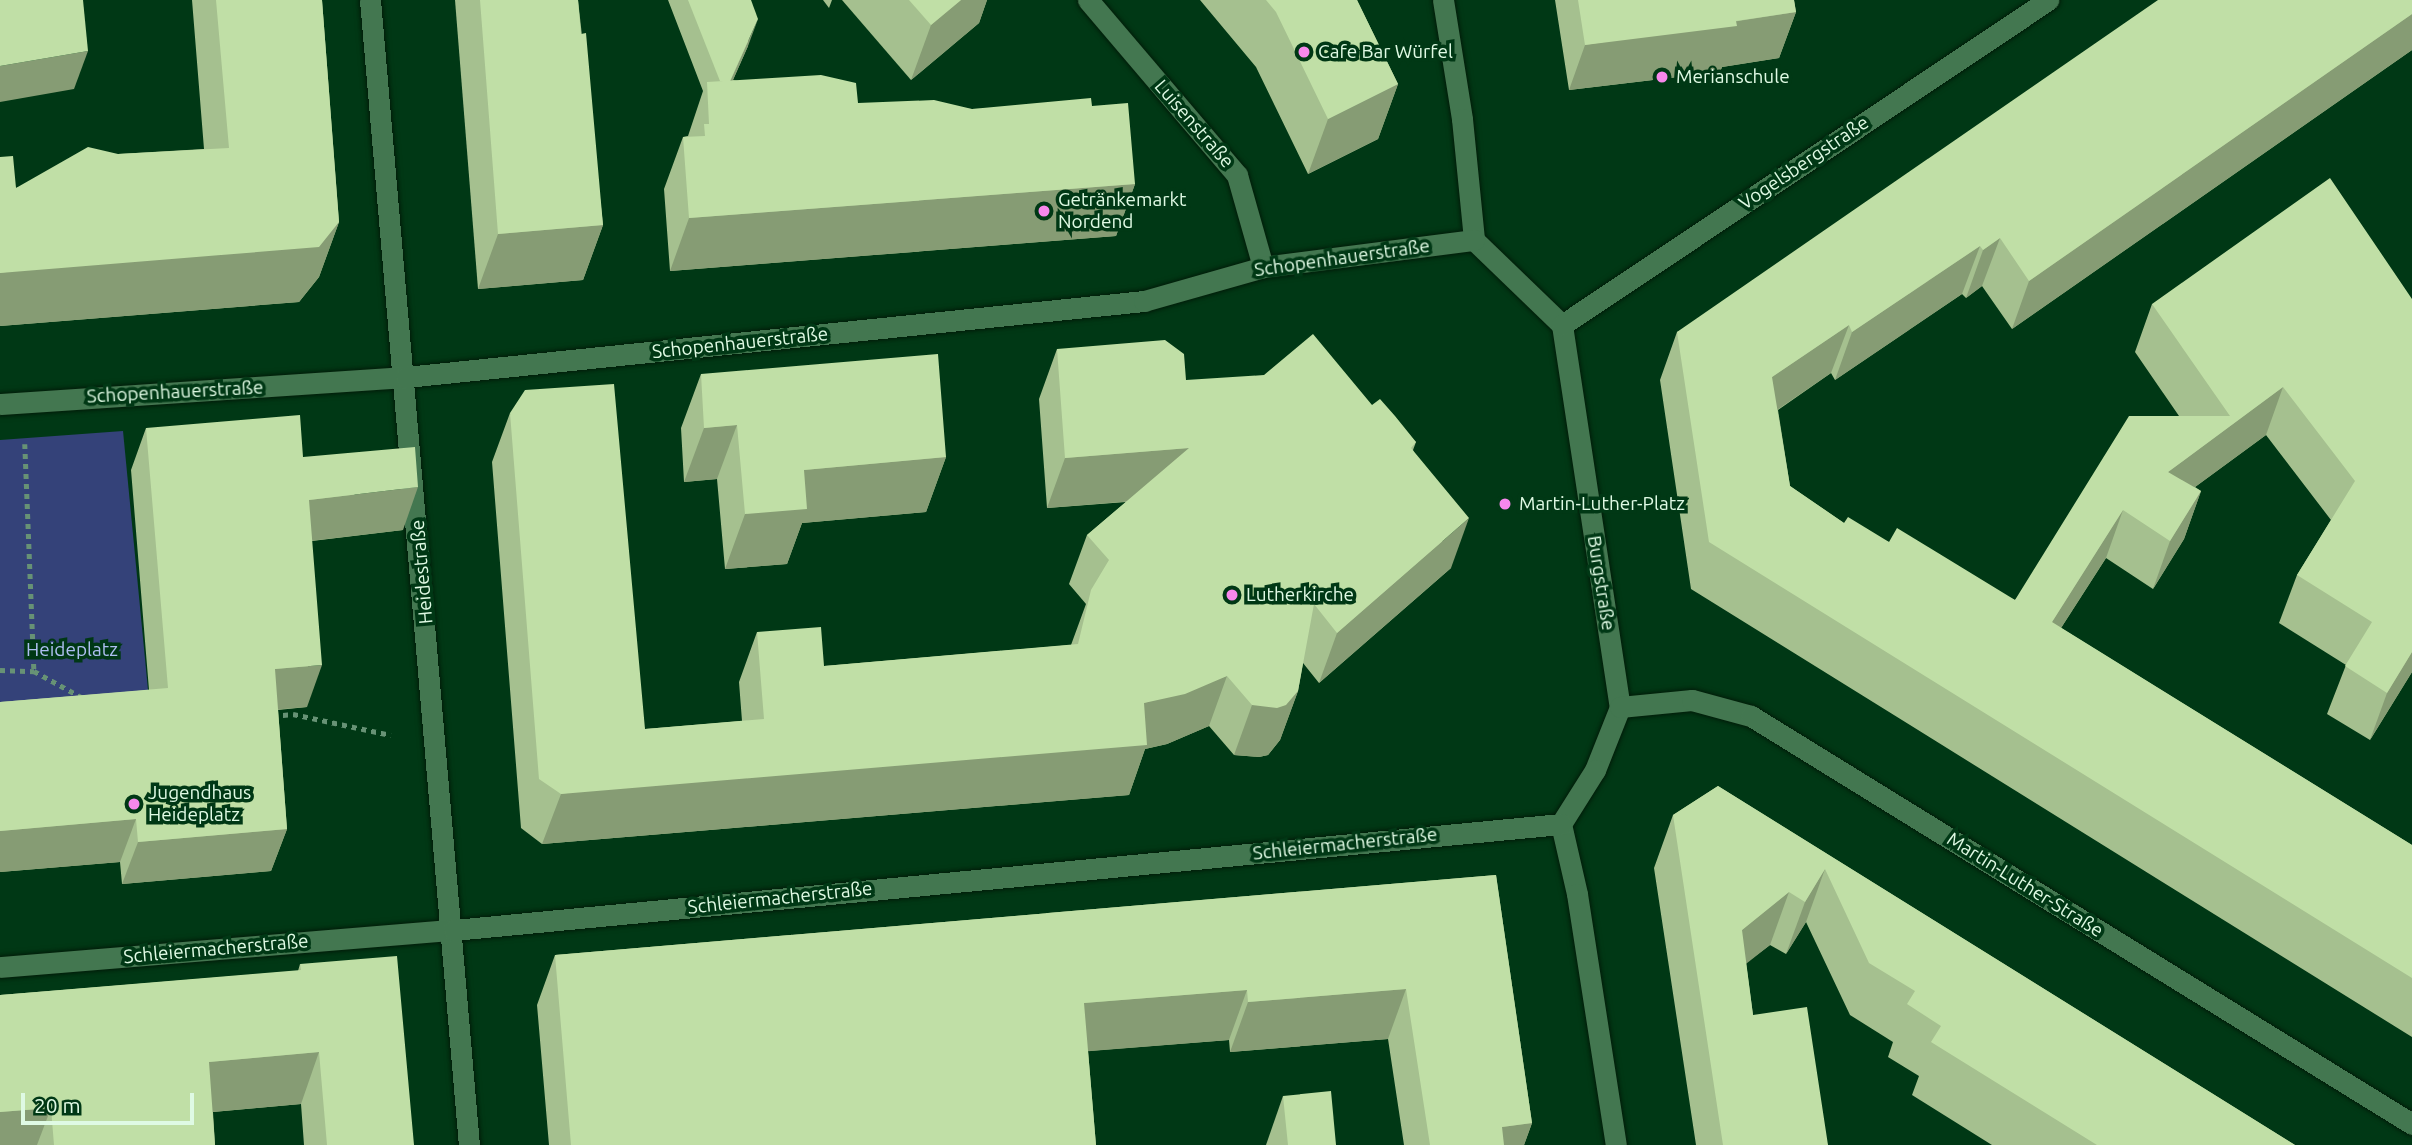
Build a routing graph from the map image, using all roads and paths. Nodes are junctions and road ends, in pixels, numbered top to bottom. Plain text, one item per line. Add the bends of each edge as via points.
1 (370, 0) edge
2 (1088, 0) edge
3 (1443, 0) edge
4 (2048, 0) edge
5 (1474, 240) junction
6 (1263, 267) junction
7 (1562, 326) junction
8 (406, 377) junction
9 (23, 402) junction
10 (0, 404) edge
11 (0, 670) edge
12 (34, 671) junction
13 (91, 703) edge
14 (1620, 707) junction
15 (267, 717) edge
16 (437, 745) junction
17 (1560, 824) junction
18 (454, 930) junction
19 (0, 967) edge
20 (2412, 1124) edge
21 (469, 1145) edge
22 (1615, 1145) edge

1 - 8 street, Heidestraße
2 - 6 street, Luisenstraße via 1237,175
3 - 5 street via 1462,119
4 - 7 street, Vogelsbergstraße
5 - 6 street, Schopenhauerstraße
5 - 7 street
6 - 8 street, Schopenhauerstraße via 1144,301
7 - 14 street, Burgstraße
8 - 9 street, Schopenhauerstraße
8 - 16 street, Heidestraße
9 - 10 street, Schopenhauerstraße
9 - 12 path
11 - 12 path
12 - 13 path
14 - 17 street via 1595,770
14 - 20 street, Martin-Luther-Straße via 1692,700 1751,716
15 - 16 path via 293,715
16 - 18 street, Heidestraße
17 - 18 street, Schleiermacherstraße
17 - 22 street via 1577,894
18 - 19 street, Schleiermacherstraße
18 - 21 street, Heidestraße

